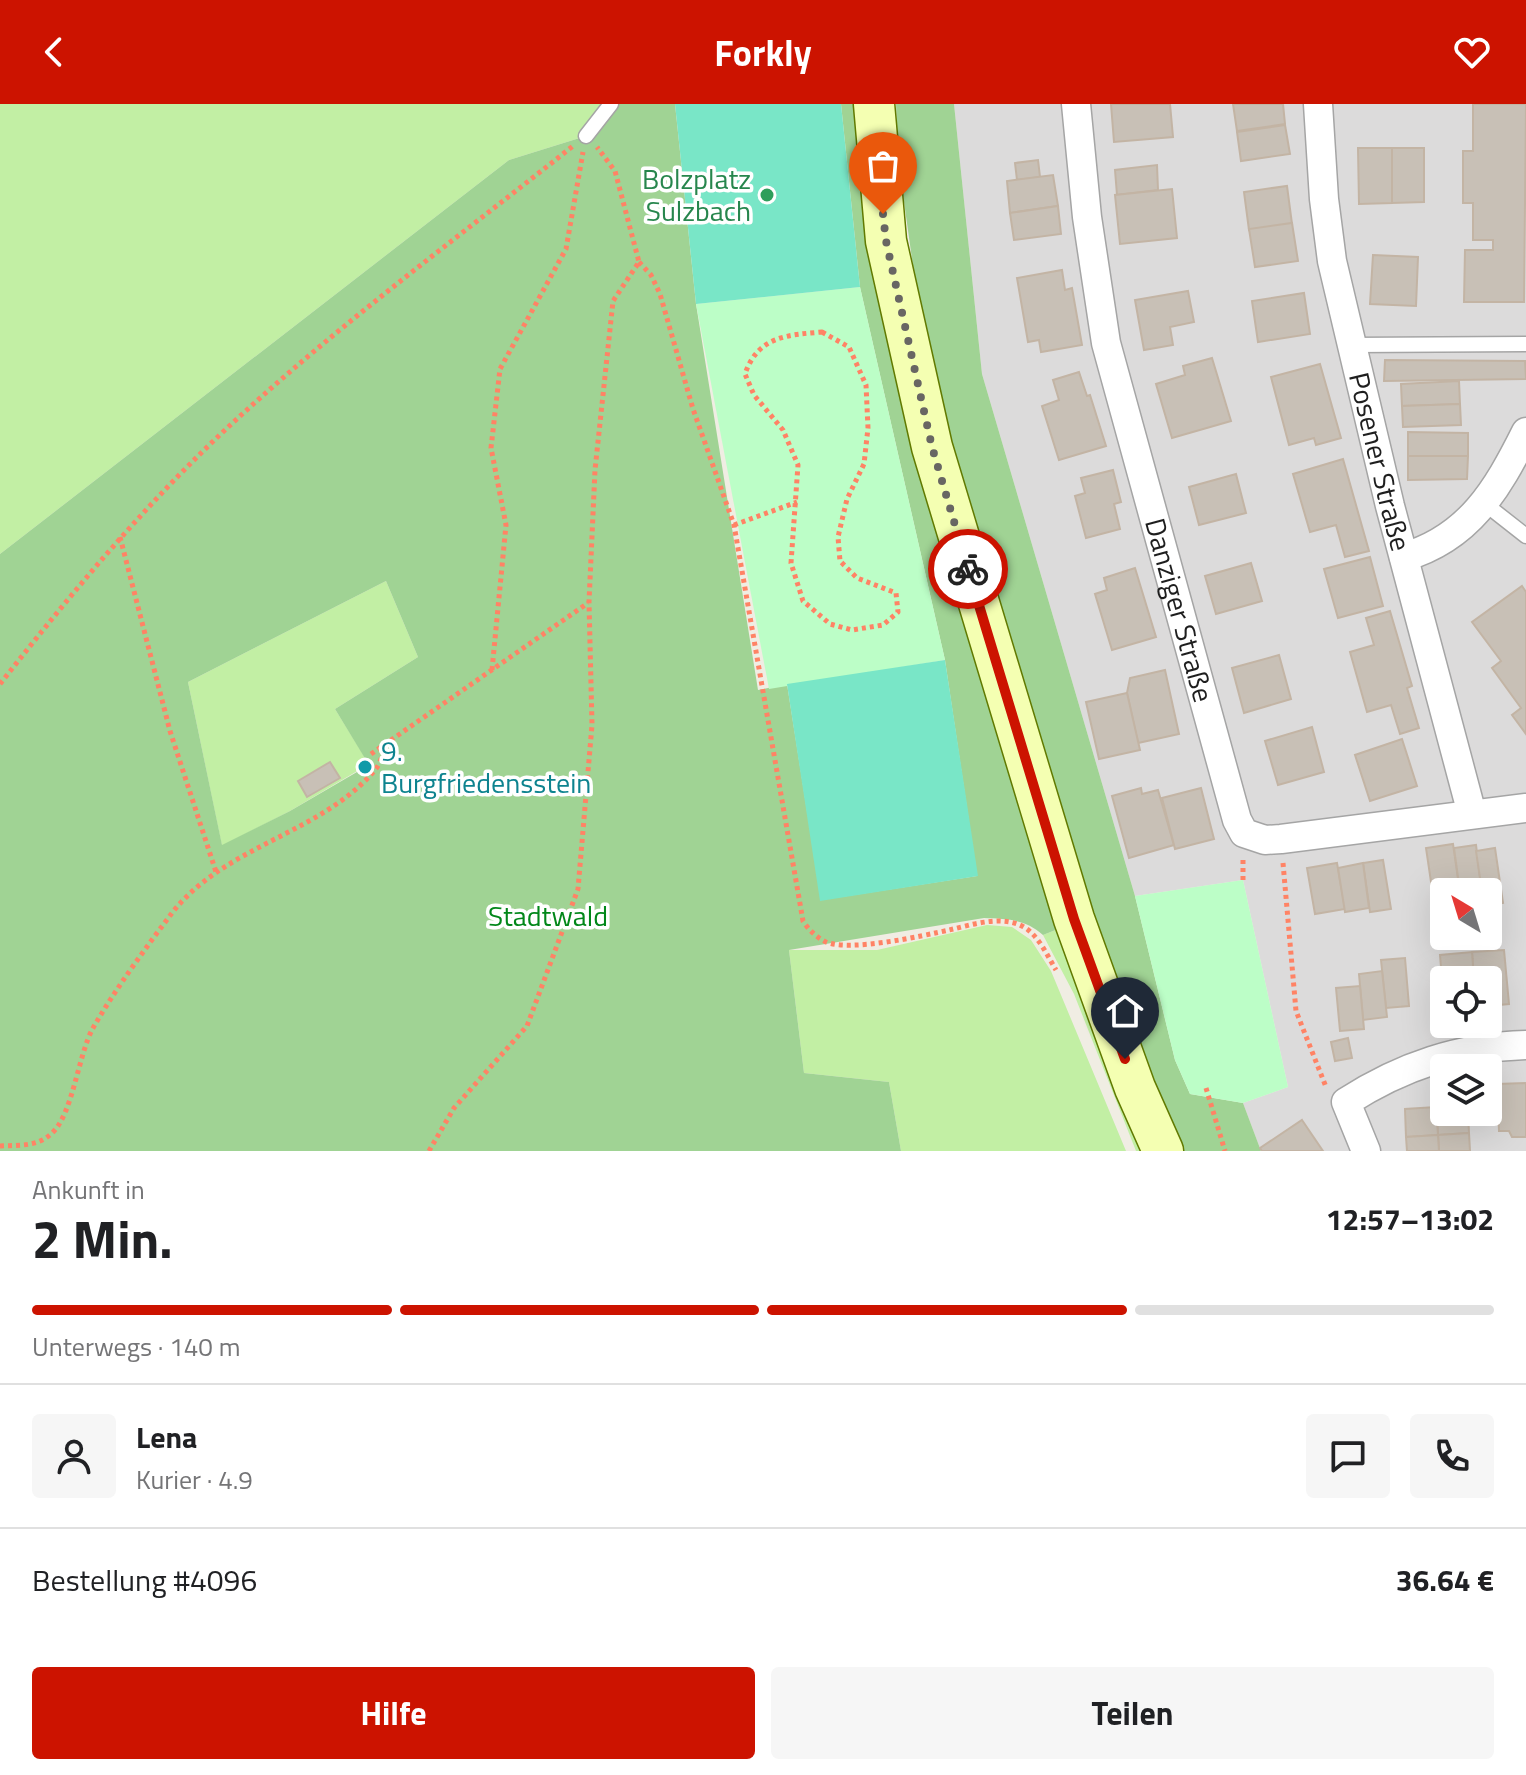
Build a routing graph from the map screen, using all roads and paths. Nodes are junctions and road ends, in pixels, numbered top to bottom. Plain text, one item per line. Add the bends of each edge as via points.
1 (611, 104) edge
2 (874, 104) edge
3 (1076, 104) edge
4 (1318, 104) edge
5 (586, 136) junction
6 (639, 262) junction
7 (1526, 344) edge
8 (1352, 345) junction
9 (1526, 432) edge
10 (797, 502) junction
11 (1484, 503) junction
12 (734, 525) junction
13 (1526, 536) edge
14 (120, 537) junction
15 (1404, 557) junction
16 (589, 602) junction
17 (492, 670) junction
18 (0, 684) edge
19 (387, 743) junction
20 (371, 754) dead end
21 (1526, 808) edge
22 (1472, 814) junction
23 (1281, 839) junction
24 (216, 872) junction
25 (1061, 980) dead end
26 (1526, 1045) edge
27 (1206, 1088) dead end
28 (1346, 1102) junction
29 (0, 1146) edge
30 (429, 1151) edge
31 (1163, 1151) edge
32 (1225, 1151) edge
33 (1366, 1151) edge

1 - 5 lane
2 - 31 main road via 886,241 932,447 1074,919
3 - 23 street, Danziger Straße via 1106,343 1237,820 1252,838
4 - 8 street, Posener Straße via 1330,245
5 - 6 path via 615,171
5 - 14 path via 325,342 225,431
5 - 17 path via 566,249 500,369 491,448 506,525
6 - 12 path via 660,294
6 - 16 path via 613,301 595,470
7 - 8 lane
8 - 15 street, Posener Straße
9 - 11 street
10 - 10 path via 791,563 803,601 830,624 852,630 883,625 898,612 896,593 857,578 840,561 838,537 847,499 864,464 866,385 849,347 822,332 790,335 759,348 745,374 754,395 783,430 798,465
10 - 12 path
11 - 13 lane
11 - 15 street via 1449,537
12 - 25 path via 803,921 828,943 847,945 983,922 1021,925 1035,935
14 - 18 path
14 - 24 path via 170,731
15 - 22 street, Posener Straße
16 - 17 path
16 - 30 path via 592,725 578,889 527,1026 454,1108
17 - 19 path
19 - 20 path
19 - 24 path via 376,769 348,795
21 - 22 street, Danziger Straße
22 - 23 street, Danziger Straße
23 - 28 path via 1296,1011 1326,1087
24 - 29 path via 175,910 92,1030 55,1132 40,1143
26 - 28 street via 1469,1049 1435,1058
27 - 32 path
28 - 33 street

